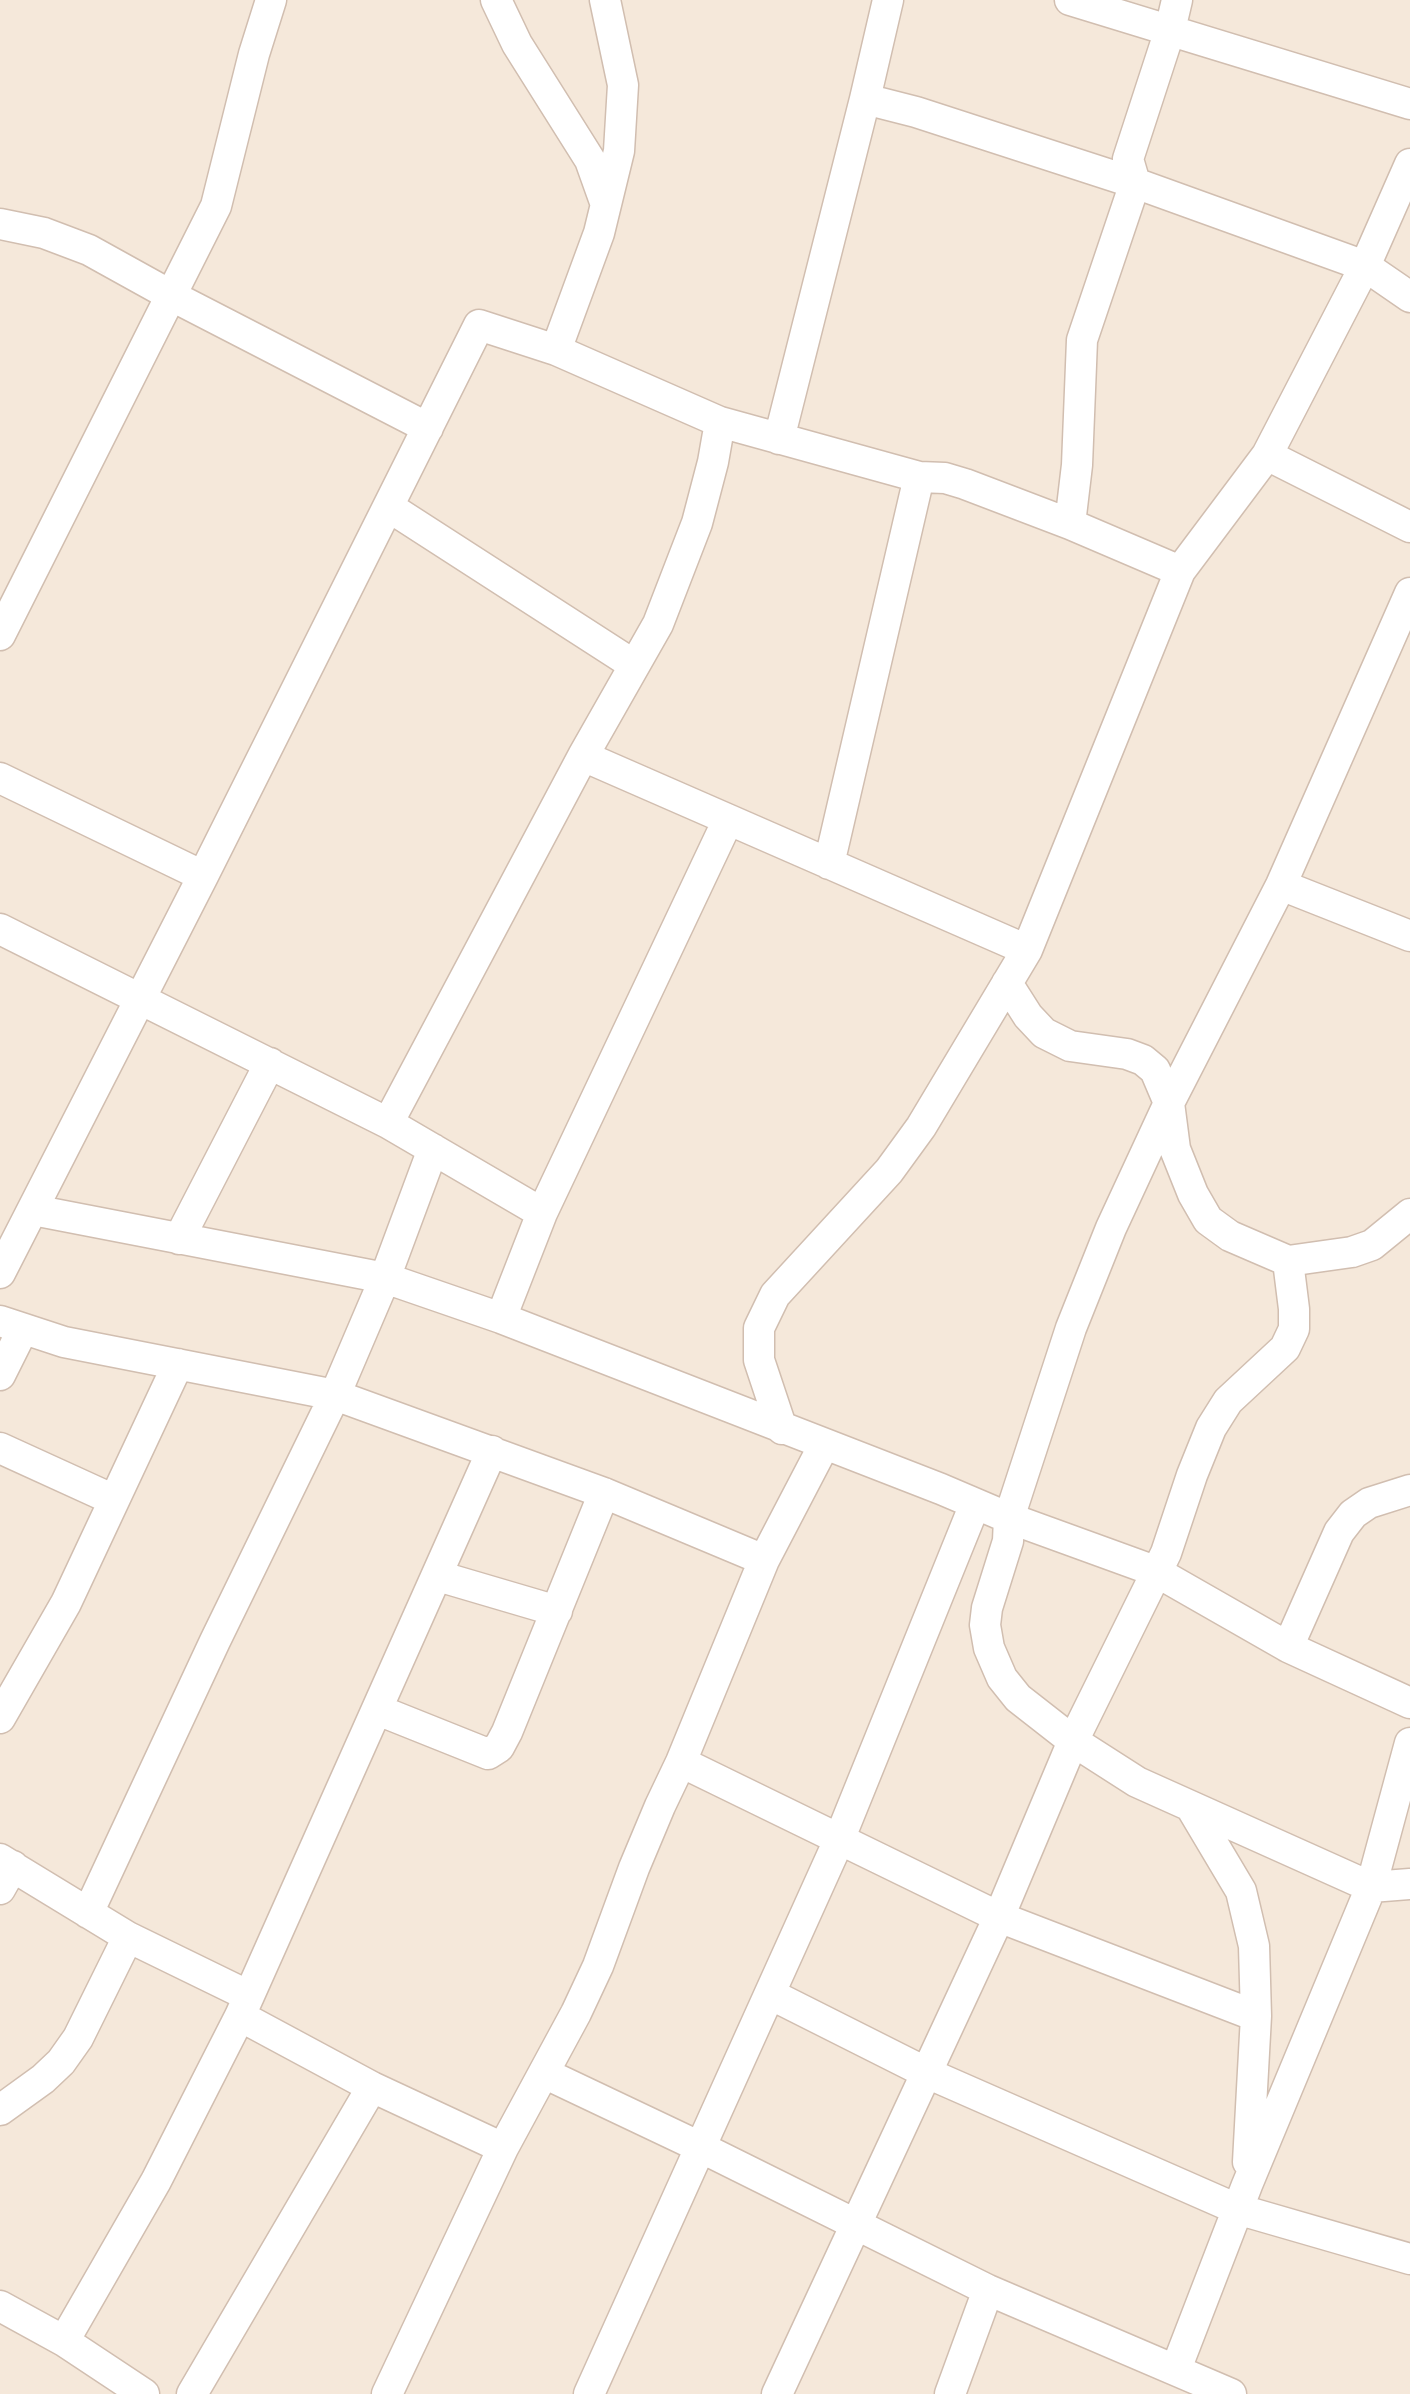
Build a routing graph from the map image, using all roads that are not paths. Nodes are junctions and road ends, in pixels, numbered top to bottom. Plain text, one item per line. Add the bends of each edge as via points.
1 (271, 0) edge
2 (496, 0) edge
3 (605, 0) edge
4 (888, 0) edge
5 (1070, 0) edge
6 (1177, 0) edge
7 (1170, 30) junction
8 (865, 99) junction
9 (1410, 104) edge
10 (1410, 164) edge
11 (1135, 183) junction
12 (605, 202) junction
13 (0, 224) edge
14 (1365, 266) junction
15 (172, 296) junction
16 (1410, 297) edge
17 (555, 350) junction
18 (720, 422) junction
19 (428, 428) junction
20 (779, 439) junction
21 (1267, 454) junction
22 (919, 477) junction
23 (388, 507) junction
24 (1070, 524) junction
25 (1410, 527) edge
26 (1180, 571) junction
27 (1410, 593) edge
28 (0, 635) edge
29 (634, 665) junction
30 (583, 756) junction
31 (0, 778) edge
32 (728, 820) junction
33 (829, 864) junction
34 (203, 876) junction
35 (1281, 885) junction
36 (0, 929) edge
37 (1410, 936) edge
38 (1027, 950) junction
39 (1007, 983) junction
40 (141, 998) junction
41 (270, 1063) junction
42 (1169, 1103) junction
43 (388, 1123) junction
44 (433, 1149) junction
45 (33, 1210) junction
46 (542, 1213) junction
47 (1410, 1214) edge
48 (179, 1238) junction
49 (1288, 1261) junction
50 (0, 1273) edge
51 (385, 1278) junction
52 (501, 1318) junction
53 (11, 1325) edge
54 (178, 1364) junction
55 (0, 1375) edge
56 (335, 1395) junction
57 (782, 1429) junction
58 (824, 1446) junction
59 (0, 1448) edge
60 (492, 1451) junction
61 (1410, 1490) edge
62 (604, 1493) junction
63 (114, 1500) junction
64 (975, 1504) junction
65 (1009, 1518) junction
66 (764, 1560) junction
67 (1155, 1571) junction
68 (438, 1576) junction
69 (557, 1611) junction
70 (1288, 1647) junction
71 (1410, 1703) edge
72 (378, 1710) junction
73 (0, 1718) edge
74 (1073, 1741) junction
75 (1410, 1743) edge
76 (681, 1762) junction
77 (1191, 1807) junction
78 (839, 1840) junction
79 (4, 1871) edge
80 (1410, 1884) edge
81 (1371, 1887) junction
82 (88, 1913) junction
83 (999, 1917) junction
84 (128, 1937) junction
85 (770, 1994) junction
86 (245, 2006) junction
87 (1256, 2016) junction
88 (544, 2073) junction
89 (927, 2073) junction
90 (372, 2087) junction
91 (0, 2110) edge
92 (700, 2147) junction
93 (503, 2148) junction
94 (1242, 2197) junction
95 (856, 2224) junction
96 (1410, 2259) edge
97 (989, 2290) junction
98 (0, 2306) edge
99 (64, 2342) junction
100 (1176, 2370) junction
101 (144, 2394) edge
102 (192, 2394) edge
103 (387, 2394) edge
104 (589, 2394) edge
105 (777, 2394) edge
106 (950, 2394) edge
107 (1231, 2394) edge

1 - 15 street via 216,206
2 - 12 street via 517,44 590,160
3 - 12 street via 622,85 618,151
4 - 8 street
5 - 7 street
6 - 7 street
7 - 9 street
7 - 11 street via 1128,159
8 - 11 street
8 - 20 street
10 - 14 street
11 - 14 street
11 - 24 street via 1082,340
12 - 17 street via 599,233
13 - 15 street via 44,233 89,250
14 - 16 street
14 - 21 street
15 - 19 street
15 - 28 street
17 - 18 street
17 - 19 street via 479,325
18 - 20 street
18 - 29 street via 686,555 658,624
19 - 23 street
20 - 22 street
21 - 25 street
21 - 26 street
22 - 24 street via 955,481
22 - 33 street
23 - 29 street
23 - 34 street
24 - 26 street
26 - 38 street
27 - 35 street
29 - 30 street
30 - 32 street
30 - 43 street
31 - 34 street
32 - 33 street
32 - 46 street
33 - 38 street
34 - 40 street
35 - 37 street
35 - 42 street
36 - 40 street
38 - 39 street
39 - 42 street via 1044,1033 1070,1046 1143,1060 1155,1070
39 - 57 street via 922,1127 889,1171 775,1295 759,1328 758,1360
40 - 41 street
40 - 45 street
41 - 43 street
41 - 48 street
42 - 49 street via 1175,1149 1208,1220 1230,1236
42 - 65 street via 1111,1227 1071,1328
43 - 44 street
44 - 46 street
44 - 51 street
45 - 48 street
45 - 50 street
46 - 52 street
47 - 49 street via 1372,1245
48 - 51 street
49 - 67 street via 1294,1329 1285,1348 1228,1401 1211,1428 1166,1553
51 - 52 street
51 - 56 street
52 - 57 street
53 - 54 street via 64,1342
53 - 55 street
54 - 56 street
54 - 63 street
56 - 60 street
56 - 82 street
57 - 58 street
58 - 64 street
58 - 66 street
59 - 63 street
60 - 62 street
60 - 68 street
61 - 70 street via 1369,1503 1339,1532
62 - 66 street
62 - 69 street
63 - 73 street via 66,1604
64 - 65 street
64 - 78 street
65 - 67 street
65 - 74 street via 1008,1541 987,1608 989,1648 1002,1678 1018,1698
66 - 76 street
67 - 70 street
67 - 74 street
68 - 69 street
68 - 72 street
69 - 72 street via 507,1732 499,1747 488,1754
70 - 71 street
72 - 86 street
74 - 77 street via 1137,1782
74 - 83 street
75 - 81 street
76 - 78 street
76 - 88 street via 634,1868 598,1966
77 - 81 street
77 - 87 street via 1241,1891 1254,1945
78 - 83 street
78 - 85 street
79 - 82 street
80 - 81 street
81 - 94 street
82 - 84 street
83 - 87 street
83 - 89 street
84 - 86 street
84 - 91 street via 78,2038 61,2062
85 - 89 street
85 - 92 street
86 - 90 street
86 - 99 street via 156,2181
87 - 94 street
88 - 92 street
88 - 93 street
89 - 94 street
89 - 95 street
90 - 93 street
90 - 102 street
92 - 95 street
92 - 104 street
93 - 103 street
94 - 96 street
94 - 100 street
95 - 97 street
95 - 105 street
97 - 100 street
97 - 106 street
98 - 99 street
99 - 101 street
100 - 107 street

